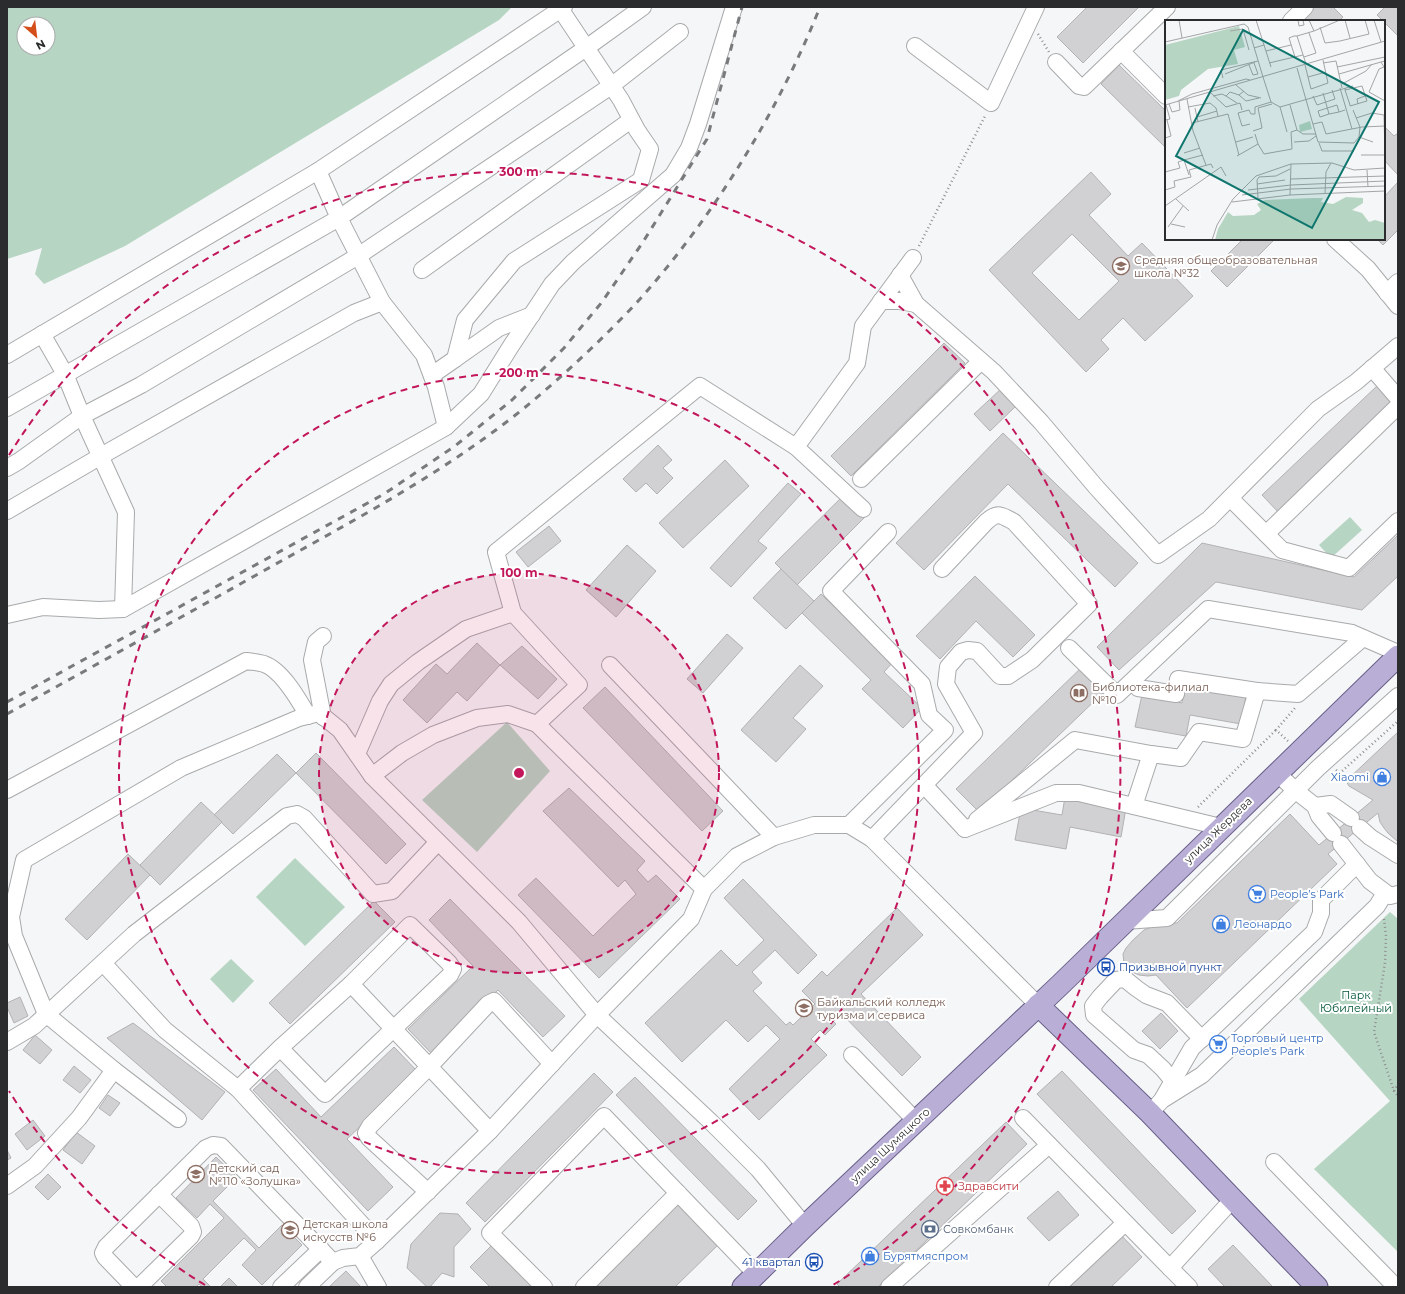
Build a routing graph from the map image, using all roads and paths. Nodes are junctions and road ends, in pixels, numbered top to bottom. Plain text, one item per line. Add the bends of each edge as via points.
1 (643, 7) edge
2 (734, 7) edge
3 (1167, 7) edge
4 (1305, 7) edge
5 (563, 8) edge
6 (1033, 13) edge
7 (1292, 20) edge
8 (680, 32) dead end
9 (915, 46) dead end
10 (586, 48) junction
11 (1121, 51) junction
12 (1056, 62) joint
13 (611, 86) junction
14 (1165, 95) edge
15 (991, 103) junction
16 (631, 120) junction
17 (318, 171) junction
18 (338, 218) junction
19 (1336, 240) edge
20 (358, 256) junction
21 (913, 258) joint
22 (422, 270) dead end
23 (900, 275) junction
24 (1398, 282) edge
25 (1387, 293) junction
26 (881, 301) junction
27 (382, 302) junction
28 (916, 304) junction
29 (1398, 306) edge
30 (532, 315) junction
31 (42, 334) junction
32 (1398, 346) edge
33 (7, 355) edge
34 (455, 359) junction
35 (982, 361) junction
36 (1372, 368) junction
37 (65, 374) junction
38 (432, 375) junction
39 (1398, 398) edge
40 (1398, 406) edge
41 (7, 408) edge
42 (82, 416) junction
43 (446, 427) junction
44 (796, 447) junction
45 (101, 456) junction
46 (7, 468) edge
47 (861, 479) dead end
48 (1230, 498) junction
49 (863, 508) dead end
50 (7, 510) edge
51 (1398, 521) edge
52 (888, 532) dead end
53 (1266, 534) junction
54 (942, 569) dead end
55 (123, 609) junction
56 (513, 613) junction
57 (7, 615) edge
58 (323, 636) dead end
59 (1363, 638) junction
60 (1069, 648) dead end
61 (1398, 653) edge
62 (1398, 656) edge
63 (610, 665) dead end
64 (1138, 688) dead end
65 (1257, 691) junction
66 (1398, 696) edge
67 (316, 716) junction
68 (537, 724) junction
69 (1276, 730) dead end
70 (357, 754) junction
71 (1151, 754) junction
72 (1277, 773) junction
73 (372, 776) junction
74 (924, 785) junction
75 (7, 790) edge
76 (1296, 791) junction
77 (1134, 806) junction
78 (1316, 806) junction
79 (1186, 818) junction
80 (849, 825) junction
81 (1222, 827) junction
82 (965, 830) junction
83 (774, 837) junction
84 (872, 839) junction
85 (438, 842) junction
86 (1398, 855) edge
87 (1357, 864) junction
88 (704, 889) junction
89 (1391, 893) edge
90 (1384, 919) dead end
91 (1125, 921) junction
92 (10, 938) edge
93 (103, 963) junction
94 (351, 984) junction
95 (1038, 1005) junction
96 (46, 1014) junction
97 (597, 1015) junction
98 (393, 1029) junction
99 (1202, 1039) junction
100 (7, 1042) edge
101 (280, 1048) junction
102 (852, 1055) dead end
103 (552, 1064) junction
104 (429, 1068) junction
105 (114, 1070) junction
106 (1173, 1081) junction
107 (1398, 1084) edge
108 (238, 1089) junction
109 (1394, 1091) junction
110 (1398, 1096) edge
111 (1156, 1107) junction
112 (1023, 1118) dead end
113 (178, 1119) dead end
114 (916, 1120) junction
115 (490, 1131) junction
116 (1049, 1145) junction
117 (1274, 1162) dead end
118 (7, 1186) edge
119 (428, 1192) junction
120 (678, 1193) junction
121 (159, 1194) junction
122 (1233, 1199) junction
123 (1125, 1223) junction
124 (804, 1226) junction
125 (377, 1241) junction
126 (321, 1249) junction
127 (360, 1256) junction
128 (333, 1262) junction
129 (1170, 1268) junction
130 (747, 1283) edge
131 (134, 1287) edge
132 (139, 1287) edge
133 (281, 1287) edge
134 (307, 1287) edge
135 (378, 1287) edge
136 (544, 1287) edge
137 (584, 1287) edge
138 (889, 1287) edge
139 (1057, 1287) edge
140 (1189, 1287) edge
141 (1317, 1287) edge
142 (1396, 1287) edge

1 - 10 street
2 - 30 street via 698,124 689,148 673,175 573,262 552,284
3 - 11 street
4 - 7 street
5 - 10 street
5 - 17 street
6 - 12 path via 1044,44
6 - 15 street
8 - 13 street
9 - 15 street
10 - 13 street
10 - 18 street
11 - 12 street via 1084,87 1079,86
11 - 14 street
13 - 16 street
13 - 20 street
15 - 21 path
16 - 22 street
16 - 34 street via 650,149 641,180 514,261 465,320
17 - 18 street
17 - 31 street
18 - 20 street
18 - 37 street
19 - 25 street via 1368,269
20 - 27 street
20 - 42 street via 142,385
21 - 23 street
23 - 26 street
23 - 28 street
24 - 25 street
25 - 29 street
26 - 28 street
26 - 44 street via 863,326 856,363
27 - 38 street via 424,355
27 - 45 street via 354,313
28 - 35 street
30 - 34 street via 499,328
30 - 43 street via 481,394
31 - 33 street
31 - 37 street
32 - 36 street
34 - 38 street
35 - 47 street
35 - 48 street via 1041,422 1158,555 1210,519
36 - 39 street
36 - 48 street via 1318,409
37 - 41 street
37 - 42 street
38 - 43 street
40 - 53 street
42 - 45 street
42 - 46 street
43 - 55 street
44 - 49 street
44 - 56 street via 700,386 496,552
45 - 50 street
45 - 55 street via 126,512
48 - 53 street
51 - 53 street via 1350,568 1282,550
52 - 80 street via 831,591 922,684 929,715 945,730
54 - 74 street via 986,522 994,515 1001,515 1014,522 1090,604 1032,660 1008,676 1000,676 977,651 961,652 948,666 946,684 974,734
55 - 57 street via 43,607
56 - 68 street via 579,685
56 - 70 street via 466,629 391,684 380,701
58 - 67 street via 316,642 312,660
59 - 60 street via 1352,633 1208,609 1117,695
59 - 61 street
59 - 65 street via 1298,694
62 - 72 main road, улица Жердева
63 - 83 street
64 - 65 street via 1176,694 1178,679
65 - 71 street via 1243,739 1199,732 1180,758
66 - 76 street
67 - 70 street via 340,730
67 - 75 street via 278,673 265,664 246,661
67 - 92 street via 299,718 181,768 24,860 11,917
68 - 73 street via 508,714 477,718 433,735 402,752
68 - 88 street
69 - 79 path
70 - 73 street
71 - 77 street
71 - 82 street via 1075,740
72 - 76 street
72 - 81 main road, улица Жердева
73 - 85 street
74 - 82 street
74 - 84 street
76 - 78 street
76 - 91 street via 1167,918
77 - 79 street
77 - 82 street via 1079,793 1056,793
78 - 86 street via 1331,804 1370,837
78 - 87 street via 1319,816
79 - 81 street
80 - 83 street via 814,825
80 - 84 street
81 - 91 main road, улица Жердева
83 - 88 street via 737,856
84 - 95 street
85 - 93 street via 392,891 373,894 304,818 297,814 287,816 134,934
85 - 97 street via 519,922
87 - 89 street via 1370,881
87 - 99 street via 1321,900 1321,913 1314,932
88 - 97 street via 691,919
89 - 111 street via 1202,1075
90 - 109 path via 1385,963 1374,1032
91 - 95 main road, улица Жердева
92 - 96 street
93 - 96 street
93 - 108 street via 165,1030
94 - 98 street
94 - 98 street via 410,925 449,963 453,969 450,975
94 - 101 street
95 - 111 main road
95 - 114 main road, улица Шумяцкого
96 - 100 street via 34,1026
96 - 105 street
97 - 103 street
97 - 124 street via 758,1169
98 - 101 street via 325,1094
98 - 104 street
99 - 106 street via 1192,1048
99 - 106 street via 1167,1003 1141,991 1125,979 1116,980 1093,1006 1094,1015 1134,1050 1148,1055
101 - 108 street
102 - 114 street
103 - 104 street via 494,1002 488,1004
103 - 115 street
104 - 115 street
104 - 119 street via 366,1133
105 - 113 street
105 - 118 street via 70,1129 35,1166
106 - 111 street
107 - 109 path
108 - 125 street
109 - 110 path
111 - 122 main road
112 - 116 street
114 - 124 main road, улица Шумяцкого
115 - 119 street
116 - 123 street
116 - 138 street
117 - 142 street
119 - 125 street
120 - 130 street
120 - 136 street via 604,1116 490,1233
120 - 137 street
121 - 126 street via 206,1148 220,1146
121 - 131 street via 106,1247 104,1253
121 - 132 street via 191,1226 193,1232
122 - 129 street
122 - 141 main road
123 - 129 street
123 - 139 street
124 - 130 main road, улица Шумяцкого
125 - 127 street
126 - 128 street
126 - 133 street
127 - 128 street
127 - 135 street
128 - 134 street
129 - 140 street

